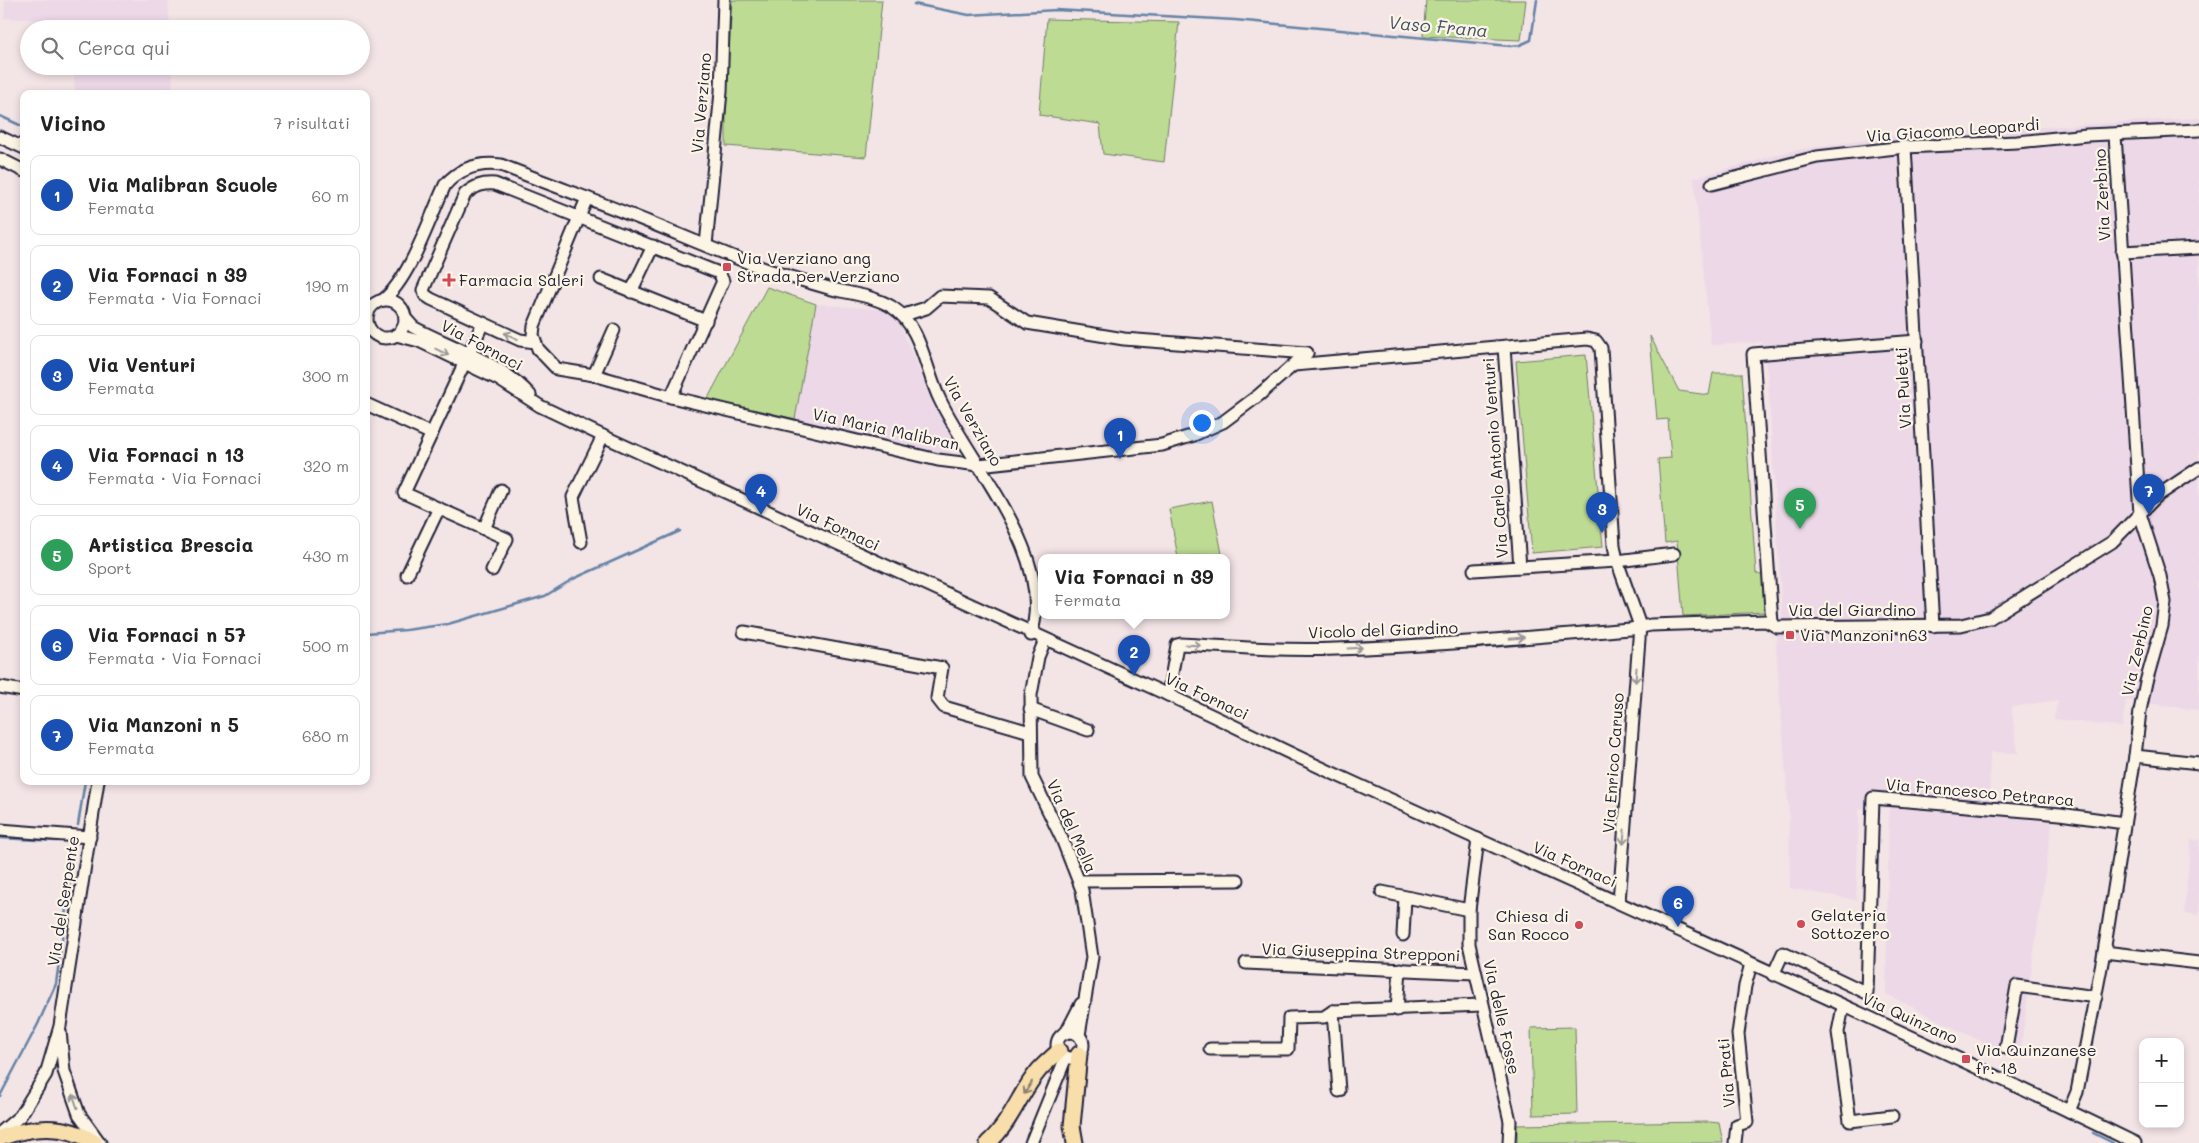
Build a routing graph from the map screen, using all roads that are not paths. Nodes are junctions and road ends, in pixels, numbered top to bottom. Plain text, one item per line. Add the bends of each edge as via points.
1 (724, 0) edge
2 (2199, 130) edge
3 (2114, 135) junction
4 (0, 137) edge
5 (20, 146) edge
6 (1905, 147) junction
7 (0, 159) edge
8 (20, 169) edge
9 (1712, 184) dead end
10 (587, 198) junction
11 (433, 210) junction
12 (454, 218) junction
13 (580, 219) junction
14 (706, 245) junction
15 (653, 246) junction
16 (2199, 248) edge
17 (2122, 252) junction
18 (408, 266) junction
19 (601, 279) dead end
20 (631, 292) junction
21 (374, 303) edge
22 (398, 304) junction
23 (904, 316) junction
24 (405, 318) junction
25 (706, 321) junction
26 (483, 323) junction
27 (370, 328) edge
28 (614, 330) dead end
29 (396, 335) junction
30 (1917, 341) junction
31 (535, 342) junction
32 (1504, 347) junction
33 (466, 358) junction
34 (1294, 365) junction
35 (594, 375) junction
36 (671, 397) junction
37 (370, 406) edge
38 (432, 434) junction
39 (603, 436) junction
40 (979, 465) junction
41 (2199, 468) edge
42 (501, 490) dead end
43 (438, 510) junction
44 (2140, 514) junction
45 (484, 529) junction
46 (581, 542) dead end
47 (1674, 554) dead end
48 (1617, 561) junction
49 (1520, 567) junction
50 (492, 570) dead end
51 (1474, 570) dead end
52 (407, 575) dead end
53 (1772, 624) junction
54 (1640, 626) junction
55 (1933, 626) junction
56 (744, 632) dead end
57 (1031, 635) junction
58 (1045, 640) junction
59 (0, 687) edge
60 (20, 690) edge
61 (1168, 695) junction
62 (1030, 709) junction
63 (1088, 730) dead end
64 (1030, 732) junction
65 (2135, 756) junction
66 (2199, 763) edge
67 (97, 785) edge
68 (2124, 823) junction
69 (0, 830) edge
70 (90, 837) junction
71 (1478, 839) junction
72 (1238, 880) dead end
73 (1079, 881) junction
74 (1382, 892) dead end
75 (1405, 898) junction
76 (1619, 902) junction
77 (1469, 910) junction
78 (1403, 935) dead end
79 (2104, 952) junction
80 (1246, 963) dead end
81 (2199, 963) edge
82 (1751, 964) junction
83 (1400, 969) junction
84 (1475, 973) junction
85 (1774, 975) junction
86 (1085, 996) junction
87 (2096, 997) junction
88 (1482, 1005) junction
89 (1844, 1007) junction
90 (1397, 1010) junction
91 (1333, 1011) junction
92 (60, 1026) junction
93 (1066, 1033) junction
94 (1079, 1036) junction
95 (2006, 1048) dead end
96 (1210, 1049) dead end
97 (1068, 1054) junction
98 (1339, 1091) dead end
99 (2069, 1111) junction
100 (1892, 1116) dead end
101 (0, 1133) edge
102 (0, 1138) edge
103 (2129, 1142) edge
104 (95, 1143) edge
105 (100, 1143) edge
106 (988, 1143) edge
107 (1031, 1143) edge
108 (1074, 1143) edge
109 (1509, 1143) edge
110 (1735, 1143) edge

1 - 14 street, Via Verziano via 720,92
2 - 3 street, Via Giacomo Leopardi
3 - 6 street, Via Giacomo Leopardi
3 - 17 street, Via Zerbino
4 - 5 street
6 - 9 street, Via Giacomo Leopardi via 1817,157
6 - 30 street, Via Puletti
7 - 8 street
10 - 11 street via 491,163 469,167 455,174 445,185
10 - 13 street
10 - 14 street
11 - 12 street
11 - 18 street
12 - 13 street via 465,194 474,187 495,184
12 - 26 street via 423,290 431,299
13 - 15 street
13 - 31 street via 534,326
14 - 23 street, Via Verziano via 768,270 872,298
15 - 20 street
15 - 25 street via 720,273 723,281
16 - 17 street, Via Zerbino
17 - 44 street, Via Zerbino
18 - 21 street via 397,285
18 - 22 street
19 - 20 street
20 - 25 street
21 - 22 street
22 - 24 street, Via Fornaci
23 - 34 street, Via Maria Malibran via 926,308 940,296 989,298 1027,323 1124,339 1307,353
23 - 40 street, Via Verziano via 914,332 941,402
24 - 29 street via 403,328
24 - 33 street, Via Fornaci
25 - 36 street
31 -> 26 street via 520,340
26 - 33 street
27 - 29 street, Via Fornaci via 380,337
28 - 35 street
29 -> 33 street, Via Fornaci
30 - 53 street via 1753,354
30 - 55 street, Via Puletti
31 - 35 street, Via Maria Malibran via 545,358 557,368
32 - 34 street, Via Carlo Antonio Venturi
32 - 48 street, Via Carlo Antonio Venturi via 1586,339 1596,341 1600,348
32 - 49 street, Via Carlo Antonio Venturi
33 - 38 street
33 - 39 street, Via Fornaci via 540,406
34 - 40 street, Via Maria Malibran via 1223,422 1194,435 1162,444
35 - 36 street, Via Maria Malibran
36 - 40 street, Via Maria Malibran via 938,460
37 - 38 street
38 - 43 street via 404,493
39 - 46 street via 573,496
39 - 57 street, Via Fornaci
40 - 57 street, Via Verziano via 1015,529 1031,572 1037,603
41 - 44 street, Via del Giardino via 2157,496
42 - 45 street
43 - 45 street
43 - 52 street
44 - 55 street, Via del Giardino via 2112,542 1990,618 1961,626
44 - 65 street, Via Zerbino via 2165,602 2162,626 2146,682
45 - 50 street via 507,539
47 - 48 street
48 - 49 street, Via Carlo Antonio Venturi
48 - 54 street, Via Carlo Antonio Venturi
49 - 51 street, Via Carlo Antonio Venturi
53 - 54 street, Via del Giardino
53 - 55 street, Via del Giardino via 1777,627
61 -> 54 street, Vicolo del Giardino via 1177,645 1181,644 1336,649 1631,630
54 -> 76 street, Via Enrico Caruso
56 - 64 street via 942,668 937,698 944,707
57 - 58 street, Via Fornaci
58 - 61 street, Via Fornaci
58 - 62 street, Via del Mella via 1032,684
59 - 60 street
61 - 71 street, Via Fornaci
62 - 63 street
62 - 64 street, Via del Mella
64 - 73 street, Via del Mella via 1032,777
65 - 66 street
65 - 68 street, Via Zerbino
67 - 70 street, Via del Serpente
68 - 79 street, Via Zerbino
68 - 85 street, Via Francesco Petrarca via 2060,814 1873,798 1867,993 1783,953
69 - 70 street
70 - 92 street, Via del Serpente
71 - 76 street, Via Fornaci
71 - 77 street, Via delle Fosse
72 - 73 street
73 - 86 street, Via del Mella via 1092,957
74 - 75 street
75 - 77 street
75 - 78 street
76 - 82 street, Via Fornaci
77 - 84 street, Via delle Fosse via 1469,944
79 - 81 street
79 - 87 street, Via Zerbino
80 - 83 street, Via Giuseppina Strepponi
82 - 85 street, Via Quinzano
82 - 110 street, Via Prati via 1738,1034 1747,1122 1737,1125
83 - 84 street, Via Giuseppina Strepponi
83 - 90 street
84 - 88 street, Via delle Fosse
85 - 89 street, Via Quinzano
86 - 93 street, Via del Mella
86 - 94 street, Via del Mella
87 - 95 street via 2017,986
87 - 99 street, Via Zerbino via 2077,1092
88 - 90 street
88 - 109 street, Via delle Fosse via 1510,1121
89 - 99 street, Via Quinzano
89 - 100 street via 1838,1032 1850,1121
90 - 91 street
91 - 96 street via 1324,1017 1290,1018 1288,1049
91 - 98 street
92 - 101 street, Via del Serpente via 46,1074 20,1116
105 -> 92 street, Via del Serpente via 79,1114 64,1071
93 - 94 street via 1073,1032
93 - 97 street, Via del Mella via 1058,1042
94 - 97 street, Via del Mella via 1083,1046
97 -> 106 main road via 1039,1070
97 - 107 street, Via del Mella
97 - 108 main road
99 - 103 street, Via Quinzano
102 - 104 main road via 14,1132 64,1129

